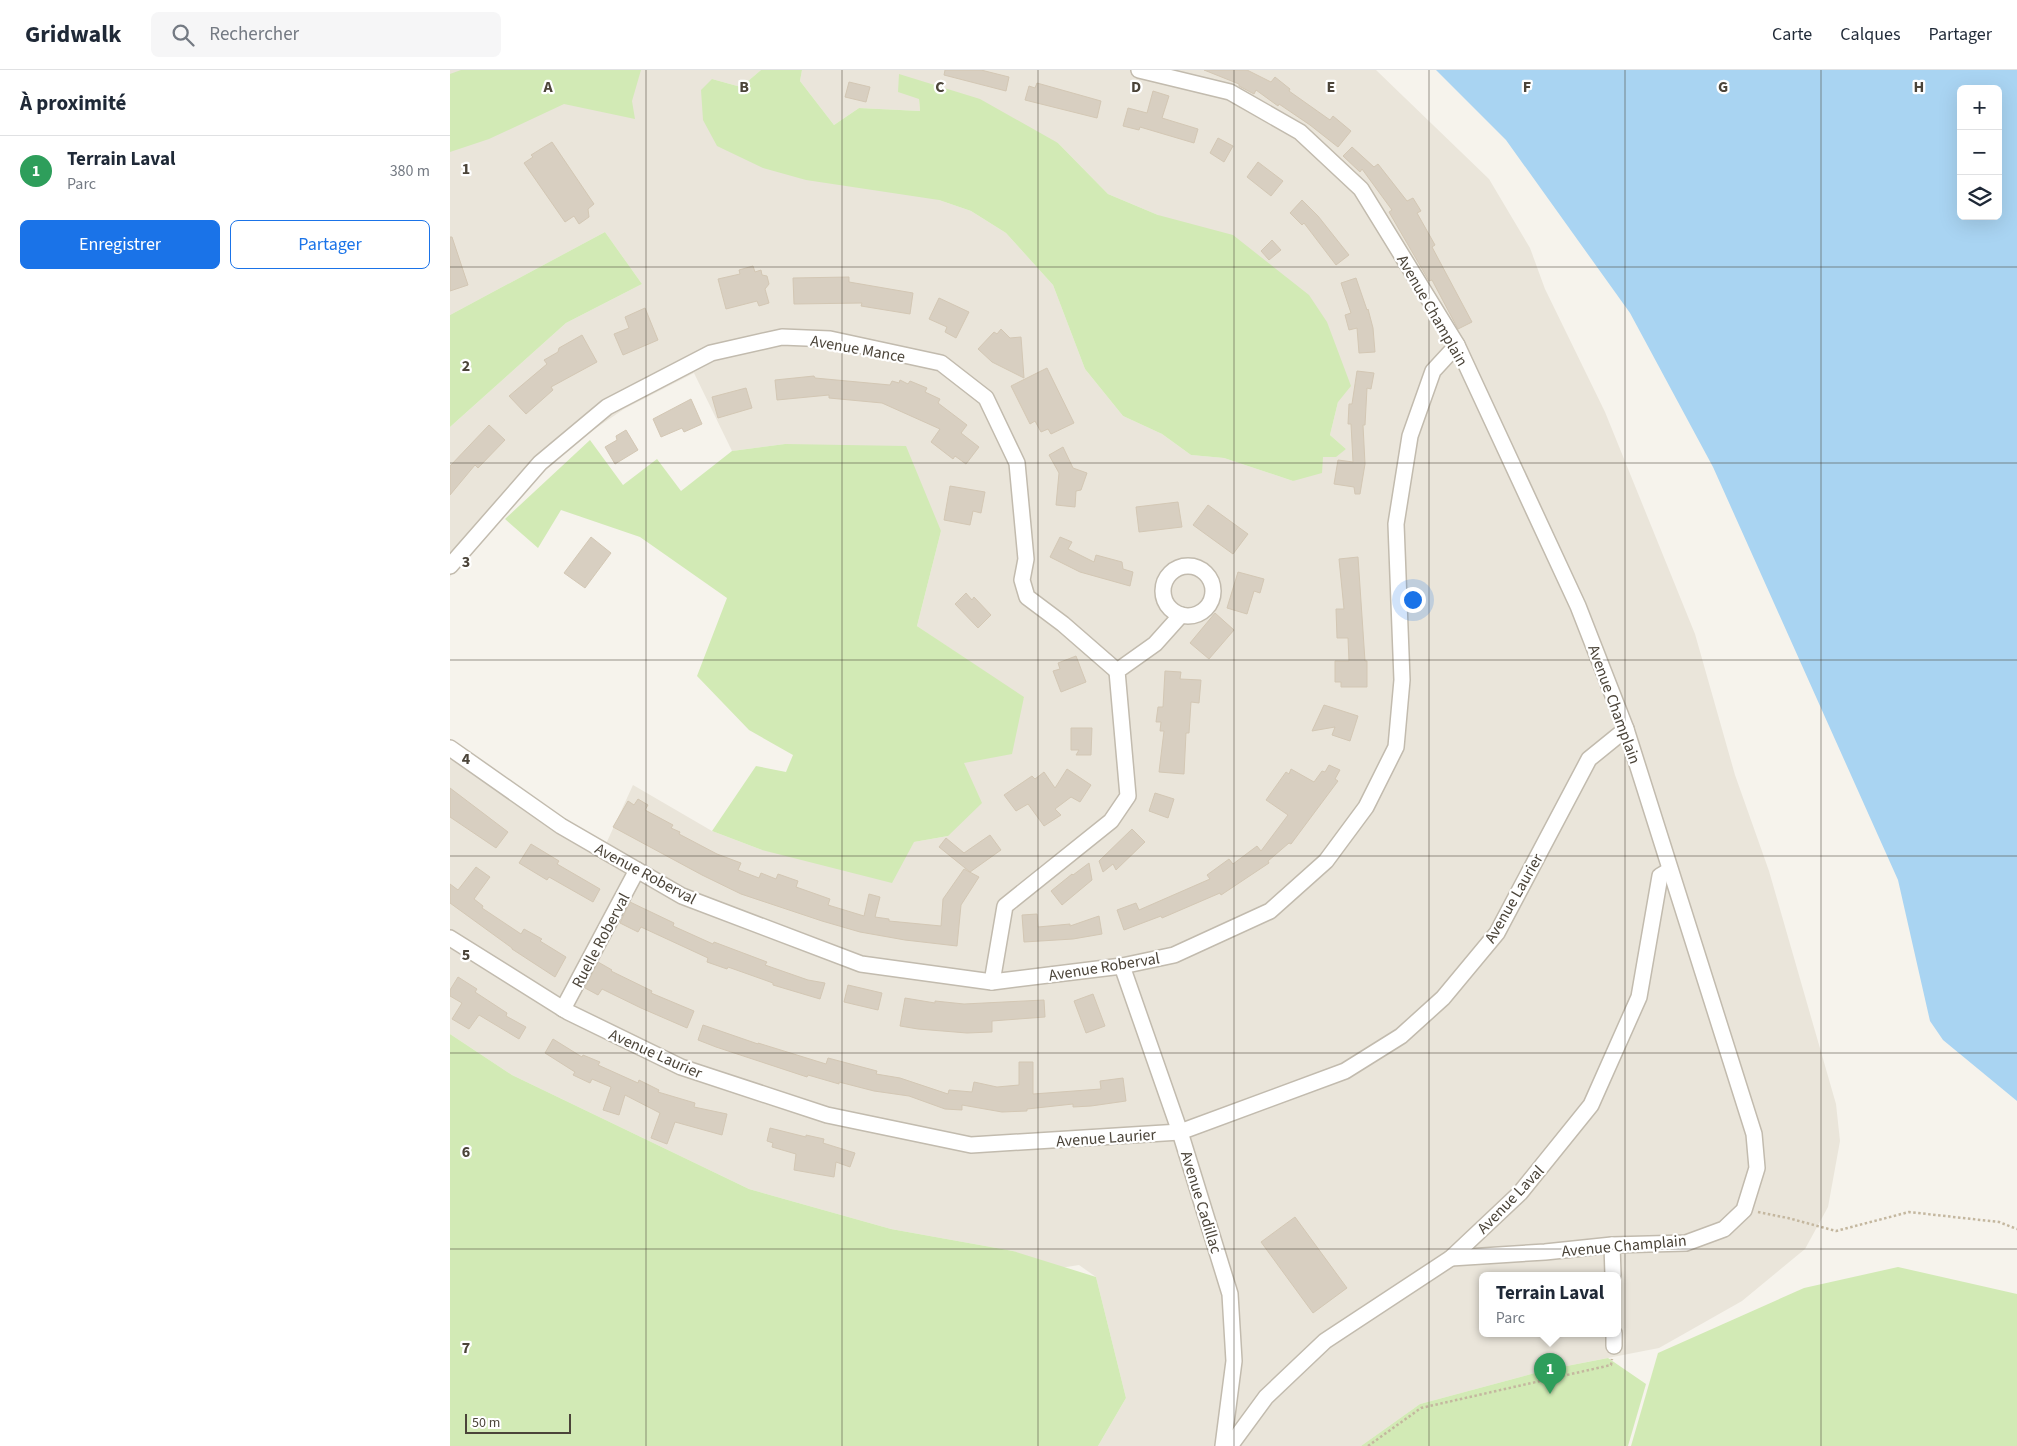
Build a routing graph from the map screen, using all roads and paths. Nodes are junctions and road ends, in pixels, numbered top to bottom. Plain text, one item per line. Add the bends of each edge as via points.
1 (1139, 70) edge
2 (1458, 345) junction
3 (450, 566) edge
4 (1181, 615) dead end
5 (1117, 671) junction
6 (1626, 728) junction
7 (450, 748) edge
8 (637, 870) junction
9 (1670, 870) junction
10 (450, 938) edge
11 (1122, 966) junction
12 (992, 982) junction
13 (563, 1009) junction
14 (1180, 1132) junction
15 (1744, 1210) junction
16 (2017, 1229) edge
17 (1612, 1245) junction
18 (1451, 1258) junction
19 (1612, 1272) edge
20 (1614, 1339) edge
21 (1222, 1446) edge
22 (1230, 1446) edge
23 (1368, 1446) edge

1 - 2 street, Avenue Champlain via 1230,92 1300,132 1361,189
2 - 6 street, Avenue Champlain via 1578,606
2 - 11 street, Avenue Roberval via 1433,371 1410,436 1396,524 1402,680 1396,748 1366,807 1326,861 1270,911 1174,955
3 - 5 street, Avenue Mance via 540,463 608,407 711,353 782,337 830,340 941,363 986,398 1017,462 1026,560 1022,580 1027,597
4 - 5 street via 1155,644
5 - 12 street via 1128,796 1111,821 1005,906
6 - 9 street, Avenue Champlain
6 - 14 street, Avenue Laurier via 1589,759 1497,933 1443,998 1401,1036 1345,1071
7 - 8 street, Avenue Roberval via 561,826
8 - 12 street, Avenue Roberval via 682,896 861,964
8 - 13 street, Ruelle Roberval
9 - 15 street, Avenue Champlain via 1754,1134 1757,1168
9 - 18 street, Avenue Laval via 1660,876 1639,997 1591,1105 1520,1193
10 - 13 street, Avenue Laurier
11 - 12 street, Avenue Roberval
11 - 14 street, Avenue Cadillac
13 - 14 street, Avenue Laurier via 681,1067 827,1115 971,1146
14 - 21 street, Avenue Cadillac via 1230,1294 1234,1361
15 - 16 path via 1836,1230 1910,1212 2000,1222
15 - 17 street, Avenue Champlain via 1724,1229 1686,1243
17 - 18 street, Avenue Champlain
17 - 19 street
18 - 22 street, Avenue Laval via 1325,1341 1266,1397
20 - 23 path via 1611,1365 1421,1408

